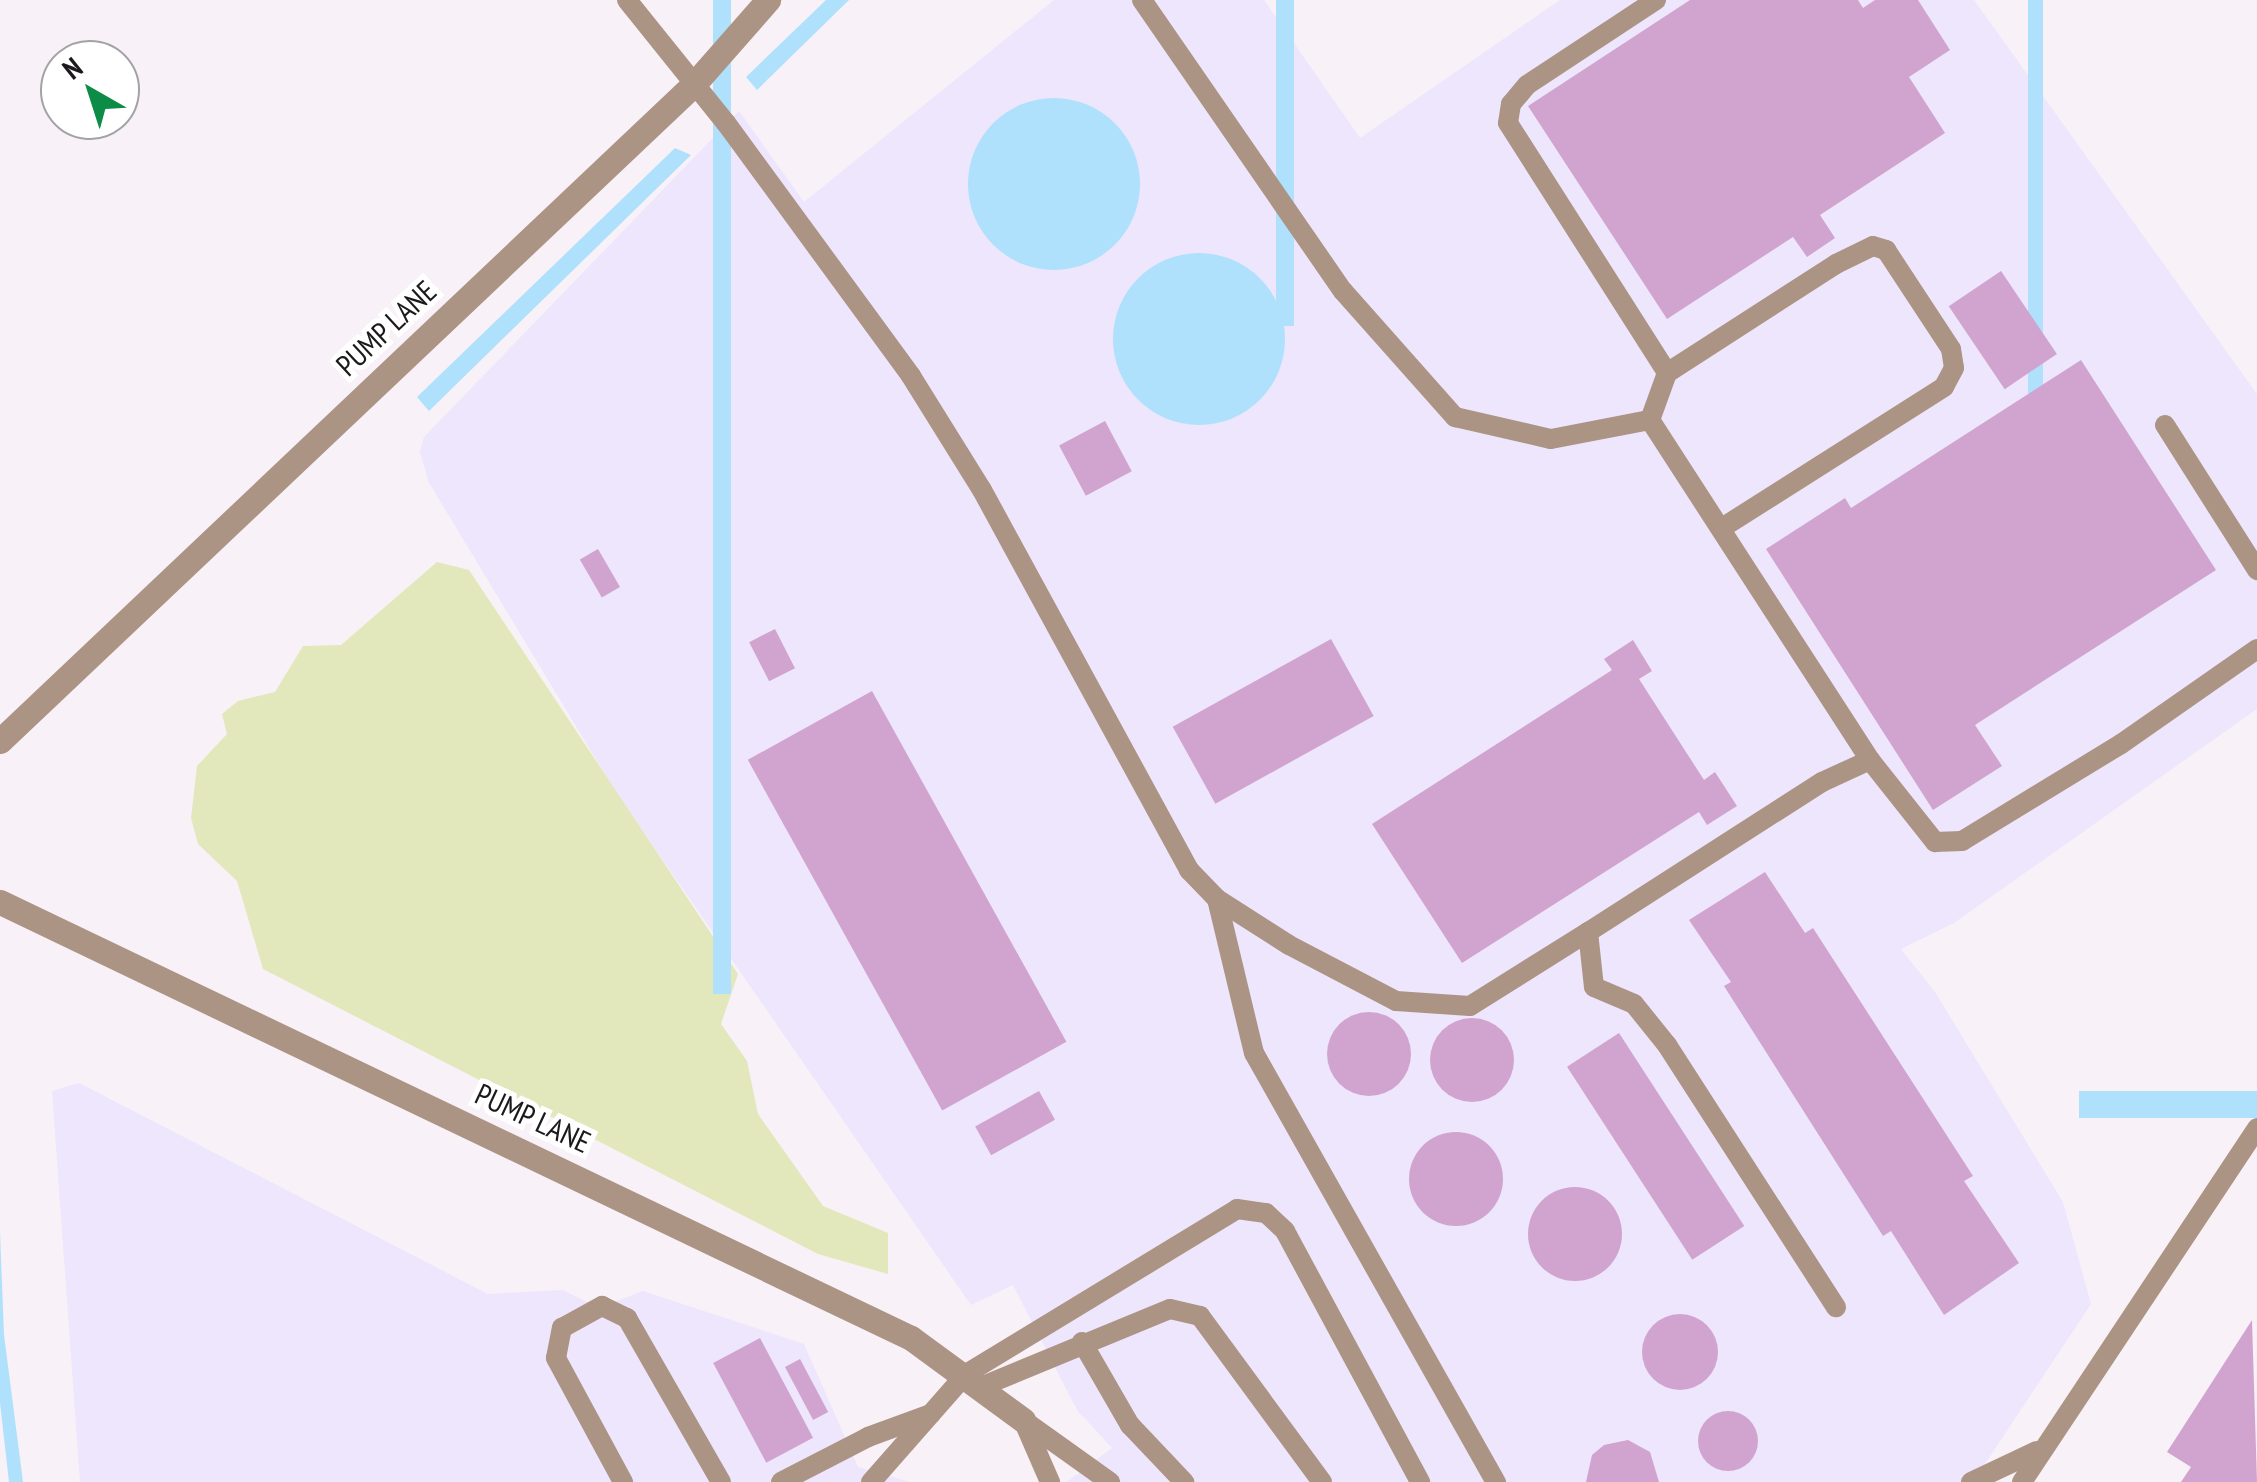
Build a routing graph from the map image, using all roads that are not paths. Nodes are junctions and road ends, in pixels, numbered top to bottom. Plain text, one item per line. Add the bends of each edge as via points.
1 (627, 0) edge
2 (768, 0) edge
3 (1142, 0) edge
4 (1656, 0) edge
5 (688, 73) junction
6 (1668, 373) junction
7 (1650, 420) junction
8 (2165, 425) dead end
9 (1723, 527) junction
10 (2257, 570) edge
11 (2257, 649) edge
12 (0, 741) edge
13 (1870, 760) junction
14 (1217, 899) junction
15 (0, 902) edge
16 (1588, 932) junction
17 (2257, 1128) edge
18 (1836, 1308) dead end
19 (1082, 1342) junction
20 (975, 1380) junction
21 (937, 1412) junction
22 (1023, 1420) junction
23 (2037, 1452) junction
24 (623, 1482) edge
25 (722, 1482) edge
26 (780, 1482) edge
27 (872, 1482) edge
28 (1050, 1482) edge
29 (1110, 1482) edge
30 (1184, 1482) edge
31 (1322, 1482) edge
32 (1420, 1482) edge
33 (1496, 1482) edge
34 (1971, 1482) edge
35 (2022, 1482) edge

1 - 5 lane
2 - 5 street, PUMP LANE
3 - 7 lane via 1343,291 1455,417 1551,438
4 - 6 lane via 1527,85 1510,104 1508,123
5 - 12 street, PUMP LANE
5 - 14 lane via 911,376 982,490 1189,870
6 - 7 lane
6 - 9 lane via 1873,246 1886,250 1951,349 1954,368 1944,387
7 - 9 lane
8 - 10 lane
9 - 13 lane
11 - 13 lane via 2136,734 1962,841 1935,842
13 - 16 lane via 1822,782
14 - 16 lane via 1396,1001 1470,1006
14 - 33 lane via 1254,1053
15 - 20 street, PUMP LANE via 618,1193 912,1338
16 - 18 lane via 1594,988 1634,1004 1667,1045
17 - 23 lane
19 - 20 lane
19 - 30 lane via 1130,1426
19 - 31 lane via 1170,1309 1200,1316
20 - 21 lane
20 - 22 street, PUMP LANE
20 - 32 lane via 1198,1227 1238,1209 1266,1213 1285,1231
21 - 26 lane via 868,1437
21 - 27 lane
22 - 28 lane
22 - 29 lane
23 - 34 lane
23 - 35 lane
24 - 25 lane via 556,1358 562,1328 602,1306 627,1318

